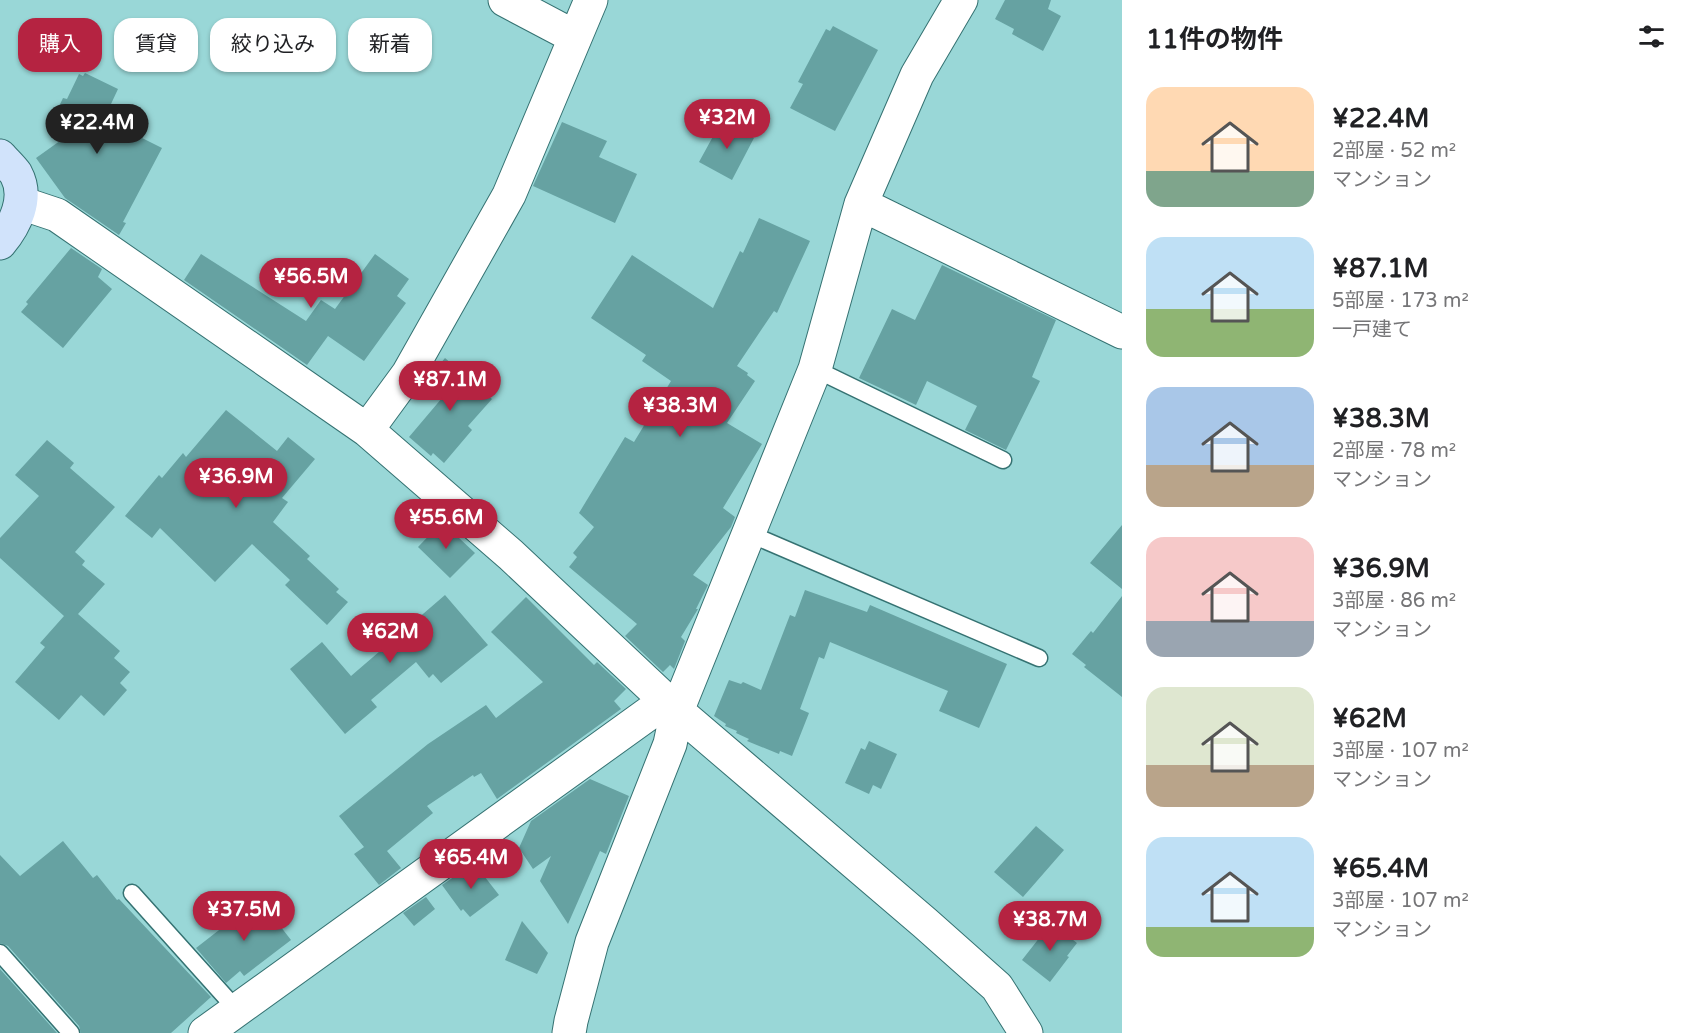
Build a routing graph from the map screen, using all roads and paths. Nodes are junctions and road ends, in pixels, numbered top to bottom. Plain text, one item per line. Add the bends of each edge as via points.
1 (506, 0) edge
2 (591, 0) edge
3 (961, 0) edge
4 (575, 37) junction
5 (0, 156) edge
6 (21, 203) junction
7 (861, 204) junction
8 (0, 243) edge
9 (1122, 332) edge
10 (815, 369) junction
11 (367, 430) junction
12 (1003, 460) dead end
13 (750, 534) junction
14 (1039, 658) dead end
15 (672, 706) junction
16 (132, 893) dead end
17 (0, 953) edge
18 (237, 1010) junction
19 (574, 1029) edge
20 (71, 1033) edge
21 (205, 1033) edge
22 (1026, 1033) edge

1 - 4 street
2 - 4 street
3 - 7 street via 917,75
4 - 11 street via 509,195 408,374
5 - 6 street via 15,173
6 - 8 street via 10,231
6 - 11 street via 57,215
7 - 9 street
7 - 10 street
10 - 12 lane
10 - 13 street
11 - 15 street via 511,555
13 - 14 lane
13 - 15 street
15 - 18 street
15 - 19 street via 670,744 592,942
15 - 22 street via 997,987
16 - 18 lane
17 - 20 lane
18 - 21 street

